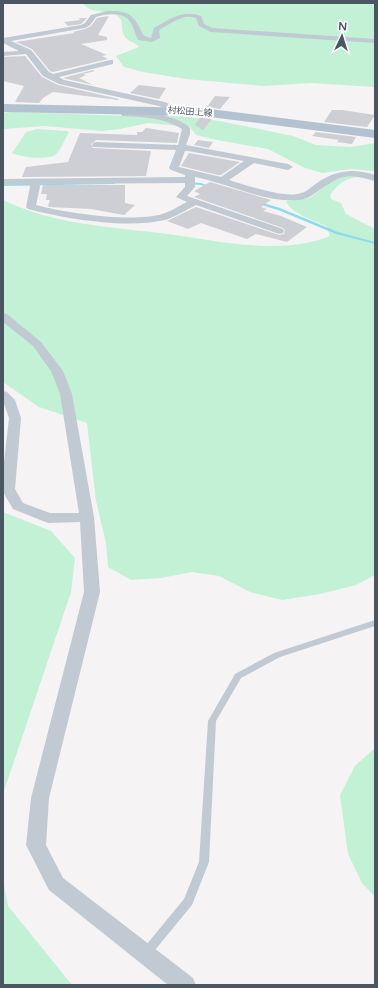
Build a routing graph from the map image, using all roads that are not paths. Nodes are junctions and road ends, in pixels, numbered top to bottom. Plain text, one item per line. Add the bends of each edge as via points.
1 (3, 40) edge
2 (375, 41) edge
3 (28, 52) junction
4 (3, 54) edge
5 (110, 62) dead end
6 (52, 77) junction
7 (3, 108) edge
8 (65, 109) junction
9 (175, 110) junction
10 (375, 134) edge
11 (96, 145) dead end
12 (181, 148) junction
13 (252, 160) junction
14 (288, 167) dead end
15 (375, 178) edge
16 (190, 180) junction
17 (221, 181) junction
18 (3, 182) edge
19 (34, 184) junction
20 (119, 187) dead end
21 (195, 202) junction
22 (279, 232) dead end
23 (3, 316) edge
24 (3, 395) edge
25 (87, 517) junction
26 (375, 623) edge
27 (145, 955) junction
28 (185, 985) edge

1 - 2 street via 83,27 93,16 107,13 130,17 144,40 156,38 156,29 178,16 189,15 199,17 201,25 211,30
1 - 3 street
3 - 4 street
3 - 6 street via 46,74
5 - 6 street
6 - 9 street via 80,87 162,104
7 - 8 main road, 村松田上線
8 - 9 main road, 村松田上線
8 - 12 street via 79,113 160,117 177,122 186,128
9 - 10 main road, 村松田上線
11 - 12 street
12 - 13 street
12 - 16 street via 174,168
13 - 14 street
13 - 17 street
15 - 17 street via 358,172 342,173 307,195 299,197
16 - 17 street via 202,175
16 - 19 street
16 - 21 street via 181,197
18 - 19 street
19 - 20 street
19 - 21 street via 31,207 71,215 155,219
21 - 22 street
23 - 25 street via 37,344 57,371 66,394
24 - 25 street via 9,400 15,418 8,489 18,506 48,518
25 - 27 street via 92,592 40,798 36,845 56,884
26 - 27 lane via 277,655 238,676 212,721 204,862 188,902
27 - 28 street

